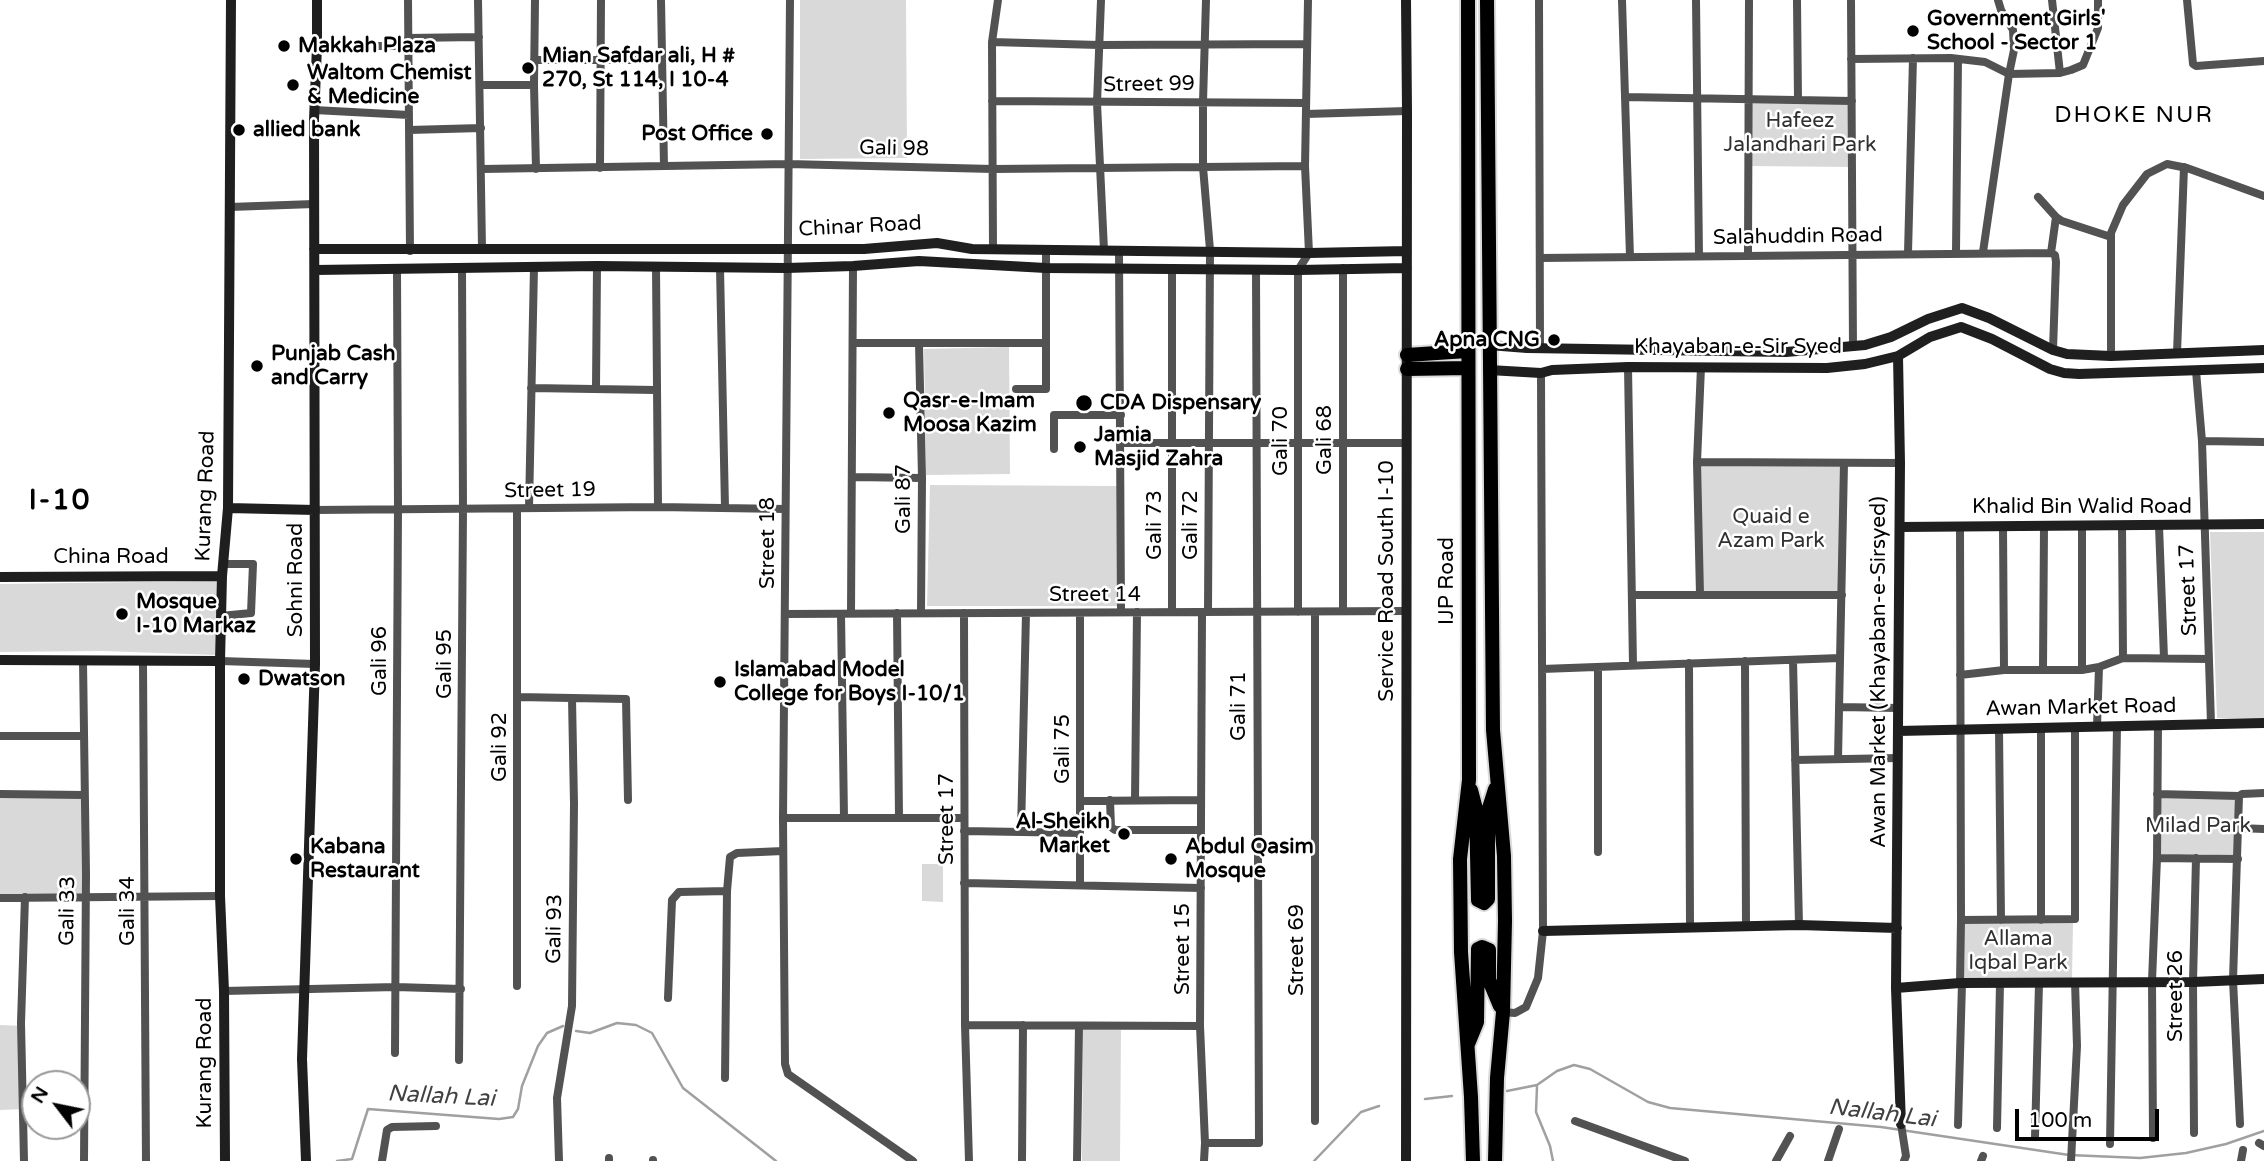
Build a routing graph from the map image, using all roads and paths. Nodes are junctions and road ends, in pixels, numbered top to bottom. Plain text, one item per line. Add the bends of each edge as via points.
1 (231, 0) edge
2 (317, 0) edge
3 (408, 0) edge
4 (478, 0) edge
5 (535, 0) edge
6 (601, 0) edge
7 (661, 0) edge
8 (790, 0) edge
9 (998, 0) edge
10 (1101, 0) edge
11 (1206, 0) edge
12 (1308, 0) edge
13 (1406, 0) edge
14 (1468, 0) edge
15 (1487, 0) edge
16 (1539, 0) edge
17 (1622, 0) edge
18 (1696, 0) edge
19 (1749, 0) edge
20 (1797, 0) edge
21 (1851, 0) edge
22 (1998, 0) edge
23 (2052, 0) edge
24 (2098, 0) edge
25 (2187, 0) edge
26 (479, 37) junction
27 (409, 42) junction
28 (992, 42) junction
29 (1205, 44) junction
30 (1307, 44) junction
31 (1099, 45) junction
32 (317, 46) junction
33 (1913, 58) junction
34 (1851, 59) junction
35 (1958, 59) junction
36 (534, 60) junction
37 (601, 60) junction
38 (662, 60) junction
39 (2264, 61) edge
40 (2060, 73) junction
41 (2009, 74) junction
42 (481, 85) junction
43 (534, 85) junction
44 (1625, 97) junction
45 (1697, 98) junction
46 (1749, 99) junction
47 (1798, 100) junction
48 (992, 101) junction
49 (1852, 101) junction
50 (1203, 102) junction
51 (1097, 103) junction
52 (1306, 103) junction
53 (314, 110) junction
54 (1407, 111) junction
55 (1306, 114) junction
56 (409, 115) junction
57 (481, 128) junction
58 (409, 130) junction
59 (788, 164) junction
60 (664, 166) junction
61 (1306, 166) junction
62 (1203, 167) junction
63 (2184, 167) junction
64 (600, 168) junction
65 (1100, 168) junction
66 (482, 169) junction
67 (536, 169) junction
68 (993, 169) junction
69 (2264, 196) edge
70 (2038, 197) dead end
71 (314, 204) junction
72 (230, 207) junction
73 (2056, 218) junction
74 (2111, 237) junction
75 (482, 248) junction
76 (993, 248) junction
77 (314, 249) junction
78 (787, 250) junction
79 (1046, 250) junction
80 (1104, 250) junction
81 (1210, 250) junction
82 (411, 251) junction
83 (1407, 251) junction
84 (1119, 252) junction
85 (1983, 252) junction
86 (1309, 253) junction
87 (1908, 253) junction
88 (1956, 253) junction
89 (1853, 254) junction
90 (2053, 254) junction
91 (1748, 255) junction
92 (1699, 256) junction
93 (1630, 257) junction
94 (1540, 258) junction
95 (597, 266) junction
96 (534, 267) junction
97 (656, 267) junction
98 (853, 267) junction
99 (462, 268) junction
100 (720, 268) junction
101 (786, 268) junction
102 (1046, 268) junction
103 (1121, 268) junction
104 (1343, 268) junction
105 (1407, 268) junction
106 (397, 269) junction
107 (1172, 269) junction
108 (1208, 269) junction
109 (314, 270) junction
110 (1256, 270) junction
111 (1298, 270) junction
112 (853, 343) junction
113 (919, 343) junction
114 (1046, 343) junction
115 (1489, 345) junction
116 (1853, 347) junction
117 (1527, 348) junction
118 (1539, 348) junction
119 (1552, 348) junction
120 (2053, 350) junction
121 (2264, 350) edge
122 (1467, 351) junction
123 (2177, 353) junction
124 (1898, 356) junction
125 (2111, 356) junction
126 (1407, 362) junction
127 (1628, 367) junction
128 (1701, 367) junction
129 (1468, 368) junction
130 (2264, 368) edge
131 (1489, 370) junction
132 (2196, 371) junction
133 (1526, 372) junction
134 (1547, 372) junction
135 (531, 388) junction
136 (596, 388) junction
137 (1016, 389) dead end
138 (656, 390) junction
139 (1121, 415) junction
140 (2202, 441) junction
141 (1172, 442) junction
142 (1208, 442) junction
143 (1256, 442) junction
144 (1298, 442) junction
145 (1343, 442) junction
146 (2264, 442) edge
147 (1121, 443) junction
148 (1406, 443) junction
149 (1054, 449) dead end
150 (1697, 462) junction
151 (1844, 463) junction
152 (1900, 463) junction
153 (852, 477) junction
154 (922, 478) junction
155 (658, 507) junction
156 (228, 508) junction
157 (529, 508) junction
158 (725, 508) junction
159 (398, 509) junction
160 (463, 509) junction
161 (517, 509) junction
162 (785, 509) junction
163 (315, 510) junction
164 (2264, 524) edge
165 (2204, 525) junction
166 (2044, 526) junction
167 (2082, 526) junction
168 (2122, 526) junction
169 (2159, 526) junction
170 (1900, 527) junction
171 (1960, 527) junction
172 (2003, 527) junction
173 (224, 564) junction
174 (222, 576) junction
175 (0, 577) edge
176 (1633, 595) junction
177 (1700, 595) junction
178 (1842, 595) junction
179 (1343, 611) junction
180 (1406, 611) junction
181 (1080, 612) junction
182 (1121, 612) junction
183 (1138, 612) junction
184 (1172, 612) junction
185 (1205, 612) junction
186 (1256, 612) junction
187 (1298, 612) junction
188 (1315, 612) junction
189 (851, 613) junction
190 (897, 613) junction
191 (921, 613) junction
192 (964, 613) junction
193 (1026, 613) junction
194 (785, 614) junction
195 (841, 614) junction
196 (221, 616) junction
197 (1840, 657) junction
198 (2123, 658) junction
199 (2164, 658) junction
200 (2209, 659) junction
201 (0, 660) edge
202 (1793, 660) junction
203 (83, 661) junction
204 (220, 661) junction
205 (1745, 661) junction
206 (143, 662) junction
207 (1689, 663) junction
208 (315, 664) junction
209 (1633, 665) junction
210 (1598, 667) junction
211 (2099, 667) junction
212 (1542, 669) junction
213 (2043, 669) junction
214 (2004, 670) junction
215 (2082, 670) junction
216 (1960, 675) junction
217 (518, 697) junction
218 (572, 698) junction
219 (1839, 707) junction
220 (1898, 708) junction
221 (2264, 723) edge
222 (2211, 724) junction
223 (2158, 725) junction
224 (2117, 726) junction
225 (2075, 727) junction
226 (2097, 727) junction
227 (2041, 728) junction
228 (1999, 729) junction
229 (1961, 730) junction
230 (1898, 731) junction
231 (0, 736) edge
232 (84, 736) junction
233 (1898, 758) junction
234 (1795, 760) junction
235 (1838, 760) junction
236 (1469, 780) junction
237 (1496, 784) junction
238 (2264, 793) edge
239 (0, 794) edge
240 (85, 794) junction
241 (2157, 794) junction
242 (2239, 796) junction
243 (628, 800) dead end
244 (1110, 800) junction
245 (1135, 800) junction
246 (1201, 800) junction
247 (1080, 801) junction
248 (783, 818) junction
249 (844, 818) junction
250 (899, 818) junction
251 (964, 818) junction
252 (2238, 828) junction
253 (2264, 829) edge
254 (1201, 830) junction
255 (964, 831) junction
256 (1021, 832) junction
257 (1080, 833) junction
258 (783, 851) junction
259 (1598, 852) dead end
260 (2157, 858) junction
261 (2196, 858) junction
262 (2238, 859) junction
263 (964, 883) junction
264 (1080, 885) junction
265 (1201, 888) junction
266 (727, 891) junction
267 (220, 896) junction
268 (25, 897) junction
269 (0, 898) edge
270 (85, 898) junction
271 (146, 898) junction
272 (1961, 920) junction
273 (2000, 920) junction
274 (2041, 920) junction
275 (1799, 925) junction
276 (1746, 926) junction
277 (1690, 927) junction
278 (1897, 928) junction
279 (1543, 930) junction
280 (2264, 979) edge
281 (2234, 980) junction
282 (2113, 981) junction
283 (2152, 981) junction
284 (2039, 982) junction
285 (2075, 982) junction
286 (2193, 982) junction
287 (1961, 983) junction
288 (2000, 983) junction
289 (517, 986) dead end
290 (396, 987) junction
291 (1896, 988) junction
292 (461, 989) junction
293 (305, 990) junction
294 (224, 991) junction
295 (668, 998) dead end
296 (1503, 1012) junction
297 (965, 1025) junction
298 (1023, 1025) junction
299 (1079, 1026) junction
300 (1200, 1026) junction
301 (1466, 1049) junction
302 (395, 1053) dead end
303 (459, 1060) dead end
304 (725, 1078) dead end
305 (1315, 1121) dead end
306 (1575, 1122) dead end
307 (1902, 1124) joint
308 (2240, 1124) dead end
309 (1958, 1125) dead end
310 (436, 1126) dead end
311 (1997, 1128) dead end
312 (1839, 1129) dead end
313 (2193, 1133) dead end
314 (1790, 1136) dead end
315 (2035, 1137) dead end
316 (2153, 1138) dead end
317 (1205, 1143) junction
318 (2110, 1144) dead end
319 (2243, 1150) dead end
320 (1777, 1158) edge
321 (559, 1160) edge
322 (24, 1161) edge
323 (84, 1161) edge
324 (146, 1161) edge
325 (225, 1161) edge
326 (306, 1161) edge
327 (383, 1161) edge
328 (913, 1161) edge
329 (970, 1161) edge
330 (1022, 1161) edge
331 (1077, 1161) edge
332 (1204, 1161) edge
333 (1406, 1161) edge
334 (1472, 1161) edge
335 (1495, 1161) edge
336 (1685, 1161) edge
337 (1788, 1161) edge
338 (1828, 1161) edge
339 (1904, 1161) edge
340 (2071, 1161) edge
341 (2241, 1161) edge

1 - 72 street, Kurang Road
2 - 32 street, Sohni Road
3 - 27 street
4 - 26 street
5 - 36 street
6 - 37 street
7 - 38 street
8 - 59 street, Street 18
9 - 28 street
10 - 31 street
11 - 29 street, Gali 72
12 - 30 street
13 - 54 street, Service Road South I-10
14 - 122 highway, IJP Road
15 - 115 highway, IJP Road
16 - 94 street
17 - 44 street
18 - 45 street
19 - 46 street
20 - 47 street
21 - 34 street
22 - 41 street via 2014,40
23 - 40 street
24 - 40 street via 2098,28 2083,65
25 - 39 street via 2193,64
26 - 27 street
26 - 42 street
27 - 32 street
27 - 56 street
28 - 31 street
28 - 48 street
29 - 30 street
29 - 31 street
29 - 50 street, Gali 72
30 - 52 street
31 - 51 street
32 - 53 street, Sohni Road
33 - 34 street
33 - 35 street
33 - 87 street
34 - 49 street
35 - 41 street via 1985,62
35 - 88 street
36 - 37 street
36 - 43 street
37 - 38 street
37 - 64 street
38 - 60 street
40 - 41 street
41 - 85 street
42 - 43 street
42 - 57 street
43 - 67 street
44 - 45 street
44 - 93 street
45 - 46 street
45 - 92 street
46 - 47 street
46 - 91 street
47 - 49 street
48 - 51 street, Street 99
48 - 68 street
49 - 89 street
50 - 51 street, Street 99
50 - 52 street, Street 99
50 - 62 street, Gali 72
51 - 65 street
52 - 55 street
53 - 56 street
53 - 71 street, Sohni Road
54 - 55 street
54 - 83 street, Service Road South I-10
55 - 61 street
56 - 58 street
57 - 58 street
57 - 66 street
58 - 82 street
59 - 60 street, Gali 98
59 - 68 street, Gali 98
59 - 78 street, Street 18
60 - 64 street, Gali 98
61 - 62 street, Gali 98
61 - 86 street
62 - 65 street, Gali 98
62 - 81 street, Gali 72
63 - 69 street
63 - 74 street via 2167,164 2147,174 2123,205
63 - 123 street
64 - 67 street, Gali 98
65 - 68 street, Gali 98
65 - 80 street
66 - 67 street, Gali 98
66 - 75 street
68 - 76 street
70 - 73 street
71 - 72 street
71 - 77 street, Sohni Road
72 - 156 street, Kurang Road
73 - 74 street
73 - 90 street
74 - 125 street
75 - 78 street, Chinar Road
75 - 82 street, Chinar Road
76 - 78 street, Chinar Road via 937,243
76 - 79 street, Chinar Road
77 - 82 street, Chinar Road
77 - 109 street, Sohni Road
78 - 101 street, Street 18
79 - 80 street, Chinar Road
79 - 102 street
80 - 84 street, Chinar Road
81 - 84 street, Chinar Road
81 - 86 street, Chinar Road
81 - 108 street, Gali 72
83 - 86 street, Chinar Road
83 - 105 street, Service Road South I-10
84 - 103 street
85 - 88 street, Salahuddin Road
85 - 90 street, Salahuddin Road
86 - 111 street
87 - 88 street, Salahuddin Road
87 - 89 street, Salahuddin Road
89 - 91 street, Salahuddin Road
89 - 116 street
90 - 120 street
91 - 92 street, Salahuddin Road
92 - 93 street, Salahuddin Road
93 - 94 street, Salahuddin Road
94 - 118 street
95 - 96 street, Chinar Road
95 - 97 street, Chinar Road
95 - 136 street
96 - 99 street, Chinar Road
96 - 135 street
97 - 100 street, Chinar Road
97 - 138 street
98 - 101 street, Chinar Road
98 - 102 street, Chinar Road via 919,261
98 - 112 street
99 - 106 street, Chinar Road
99 - 160 street, Gali 95
100 - 101 street, Chinar Road
100 - 158 street
101 - 162 street, Street 18
102 - 103 street, Chinar Road
102 - 114 street
103 - 107 street, Chinar Road
103 - 139 street
104 - 105 street, Chinar Road
104 - 111 street, Chinar Road
104 - 145 street, Gali 68
105 - 126 street, Service Road South I-10
106 - 109 street, Chinar Road
106 - 159 street, Gali 96
107 - 108 street, Chinar Road
107 - 141 street, Gali 73
108 - 110 street, Chinar Road
108 - 142 street, Gali 72
109 - 163 street, Sohni Road
110 - 111 street, Chinar Road
110 - 143 street, Gali 71
111 - 144 street, Gali 70
112 - 113 street
112 - 153 street
113 - 114 street
113 - 154 street, Gali 87
114 - 137 street via 1046,389
115 - 117 street, Khayaban-e-Sir Syed
115 - 131 highway, IJP Road
116 - 119 street, Khayaban-e-Sir Syed via 1786,352
116 - 120 street, Khayaban-e-Sir Syed via 1962,308
117 - 118 street, Khayaban-e-Sir Syed
117 - 133 street
118 - 119 street, Khayaban-e-Sir Syed
119 - 134 street
120 - 125 street, Khayaban-e-Sir Syed
121 - 123 street, Khayaban-e-Sir Syed
122 - 126 highway
122 - 129 highway, IJP Road
123 - 125 street, Khayaban-e-Sir Syed
124 - 128 street, Khayaban-e-Sir Syed via 1827,368
124 - 132 street, Khayaban-e-Sir Syed via 1930,337 1961,327 2064,373
124 - 152 street, Awan Market (Khayaban-e-Sirsyed)
126 - 129 highway
126 - 148 street, Service Road South I-10
127 - 128 street, Khayaban-e-Sir Syed
127 - 134 street, Khayaban-e-Sir Syed
127 - 176 street
128 - 150 street
129 - 236 highway, IJP Road
130 - 132 street, Khayaban-e-Sir Syed
131 - 133 street, Khayaban-e-Sir Syed
131 - 237 highway, IJP Road
132 - 140 street, Street 17
133 - 134 street, Khayaban-e-Sir Syed
134 - 212 street
135 - 136 street
135 - 157 street
136 - 138 street
138 - 155 street
139 - 147 street
139 - 149 street via 1054,415
140 - 146 street
140 - 165 street, Street 17
141 - 142 street
141 - 147 street
141 - 184 street, Gali 73
142 - 143 street
142 - 185 street, Gali 72
143 - 144 street
143 - 186 street, Gali 71
144 - 145 street
144 - 187 street, Gali 70
145 - 148 street
145 - 179 street, Gali 68
147 - 182 street
148 - 180 street, Service Road South I-10
150 - 151 street
150 - 177 street
151 - 152 street
151 - 178 street
152 - 170 street, Awan Market (Khayaban-e-Sirsyed)
153 - 154 street
153 - 189 street
154 - 191 street, Gali 87
155 - 157 street, Street 19
155 - 158 street, Street 19
156 - 163 street
156 - 173 street, Kurang Road
157 - 161 street, Street 19
158 - 162 street, Street 19
159 - 160 street, Street 19
159 - 163 street, Street 19
159 - 290 street, Gali 96
160 - 161 street, Street 19
160 - 292 street, Gali 95
161 - 217 street, Gali 92
162 - 194 street, Street 18
163 - 208 street, Sohni Road
164 - 165 street, Khalid Bin Walid Road
165 - 169 street, Khalid Bin Walid Road
165 - 200 street, Street 17
166 - 167 street, Khalid Bin Walid Road
166 - 172 street, Khalid Bin Walid Road
166 - 213 street
167 - 168 street, Khalid Bin Walid Road
167 - 215 street
168 - 169 street, Khalid Bin Walid Road
168 - 198 street
169 - 199 street
170 - 171 street, Khalid Bin Walid Road
170 - 220 street, Awan Market (Khayaban-e-Sirsyed)
171 - 172 street, Khalid Bin Walid Road
171 - 216 street
172 - 214 street
173 - 174 street, Kurang Road
173 - 196 street via 253,564 251,613
174 - 175 street, China Road
174 - 196 street, Kurang Road
176 - 177 street
176 - 209 street
177 - 178 street
178 - 197 street
179 - 180 street, Street 14
179 - 188 street, Street 14
180 - 333 street, Service Road South I-10
181 - 182 street, Street 14
181 - 193 street, Street 14
181 - 247 street, Gali 75
182 - 183 street, Street 14
183 - 184 street, Street 14
183 - 245 street
184 - 185 street, Street 14
185 - 186 street, Street 14
185 - 246 street, Street 15
186 - 187 street, Street 14
186 - 317 street, Gali 71 via 1259,1143
187 - 188 street, Street 14
188 - 305 street, Street 69
189 - 190 street, Street 14
189 - 195 street, Street 14
190 - 191 street, Street 14
190 - 250 street
191 - 192 street, Street 14
192 - 193 street, Street 14
192 - 251 street, Street 17
193 - 256 street
194 - 195 street, Street 14
194 - 248 street, Street 18
195 - 249 street
196 - 204 street, Kurang Road
197 - 202 street
197 - 219 street
198 - 199 street
198 - 211 street
199 - 200 street
200 - 222 street, Street 17
201 - 203 street
202 - 205 street
202 - 234 street
203 - 206 street
203 - 232 street, Gali 33
204 - 206 street
204 - 208 street
204 - 267 street, Kurang Road
205 - 207 street
205 - 276 street
206 - 271 street, Gali 34
207 - 209 street
207 - 277 street
208 - 293 street, Sohni Road
209 - 210 street
210 - 212 street
210 - 259 street
211 - 215 street
211 - 226 street
212 - 279 street
213 - 214 street
213 - 215 street
214 - 216 street
216 - 229 street
217 - 218 street
217 - 289 street, Gali 92
218 - 243 street via 626,699
218 - 321 street, Gali 93 via 572,1006 557,1098
219 - 220 street
219 - 235 street
220 - 230 street, Awan Market (Khayaban-e-Sirsyed)
221 - 222 street, Awan Market Road
222 - 223 street, Awan Market Road
223 - 224 street, Awan Market Road
223 - 241 street
224 - 226 street, Awan Market Road
224 - 282 street
225 - 226 street, Awan Market Road
225 - 227 street, Awan Market Road
225 - 274 street via 2075,919
227 - 228 street, Awan Market Road
227 - 274 street
228 - 229 street, Awan Market Road
228 - 273 street
229 - 230 street, Awan Market Road
229 - 272 street
230 - 233 street, Awan Market (Khayaban-e-Sirsyed)
231 - 232 street
232 - 240 street, Gali 33
233 - 235 street
233 - 278 street, Awan Market (Khayaban-e-Sirsyed)
234 - 235 street
234 - 275 street
236 - 237 highway via 1476,809 1481,903 1488,900 1488,811
236 - 301 highway, IJP Road via 1460,859
237 - 296 highway, IJP Road via 1504,856
238 - 242 street
239 - 240 street
240 - 270 street, Gali 33
241 - 242 street
241 - 260 street
242 - 252 street
244 - 245 street
244 - 247 street
244 - 254 street via 1115,830
245 - 246 street
246 - 254 street, Street 15
247 - 257 street, Gali 75
248 - 249 street
248 - 258 street, Street 18
249 - 250 street
250 - 251 street
251 - 255 street, Street 17
252 - 253 street
252 - 262 street
254 - 265 street, Street 15
255 - 256 street
255 - 263 street, Street 17
256 - 257 street
257 - 264 street, Gali 75
258 - 266 street via 732,854
258 - 328 street, Street 18 via 788,1074
260 - 261 street
260 - 283 street
261 - 262 street
261 - 286 street, Street 26
262 - 281 street
263 - 264 street
263 - 297 street, Street 17
264 - 265 street
265 - 300 street, Street 15
266 - 295 street via 680,892 672,900
266 - 304 street
267 - 271 street
267 - 294 street, Kurang Road
268 - 269 street
268 - 270 street
268 - 322 street via 21,1023
270 - 271 street
270 - 323 street, Gali 33
271 - 324 street, Gali 34
272 - 273 street
272 - 287 street
273 - 274 street
275 - 276 street
275 - 278 street
276 - 277 street
277 - 279 street
278 - 291 street, Awan Market (Khayaban-e-Sirsyed)
279 - 296 street via 1538,978 1526,1007
280 - 281 street
281 - 286 street
281 - 308 street
282 - 283 street
282 - 285 street
282 - 318 street
283 - 286 street
283 - 316 street
284 - 285 street
284 - 288 street
284 - 315 street
285 - 340 street
286 - 313 street, Street 26
287 - 288 street
287 - 291 street
287 - 309 street
288 - 311 street
290 - 292 street
290 - 293 street
290 - 302 street, Gali 96
291 - 307 street, Awan Market (Khayaban-e-Sirsyed)
292 - 303 street, Gali 95
293 - 294 street
293 - 326 street, Sohni Road
294 - 325 street, Kurang Road
296 - 301 highway via 1489,980 1489,950 1482,947 1478,949 1477,1022
296 - 335 highway, IJP Road
297 - 298 street
297 - 329 street, Street 17
298 - 299 street
298 - 330 street
299 - 300 street
299 - 331 street
300 - 317 street, Street 15
301 - 334 highway, IJP Road
306 - 336 street
307 - 339 street, Awan Market (Khayaban-e-Sirsyed)
310 - 327 street via 392,1127 386,1134
312 - 338 street
314 - 320 street
317 - 332 street, Street 15
319 - 341 street
320 - 337 street

